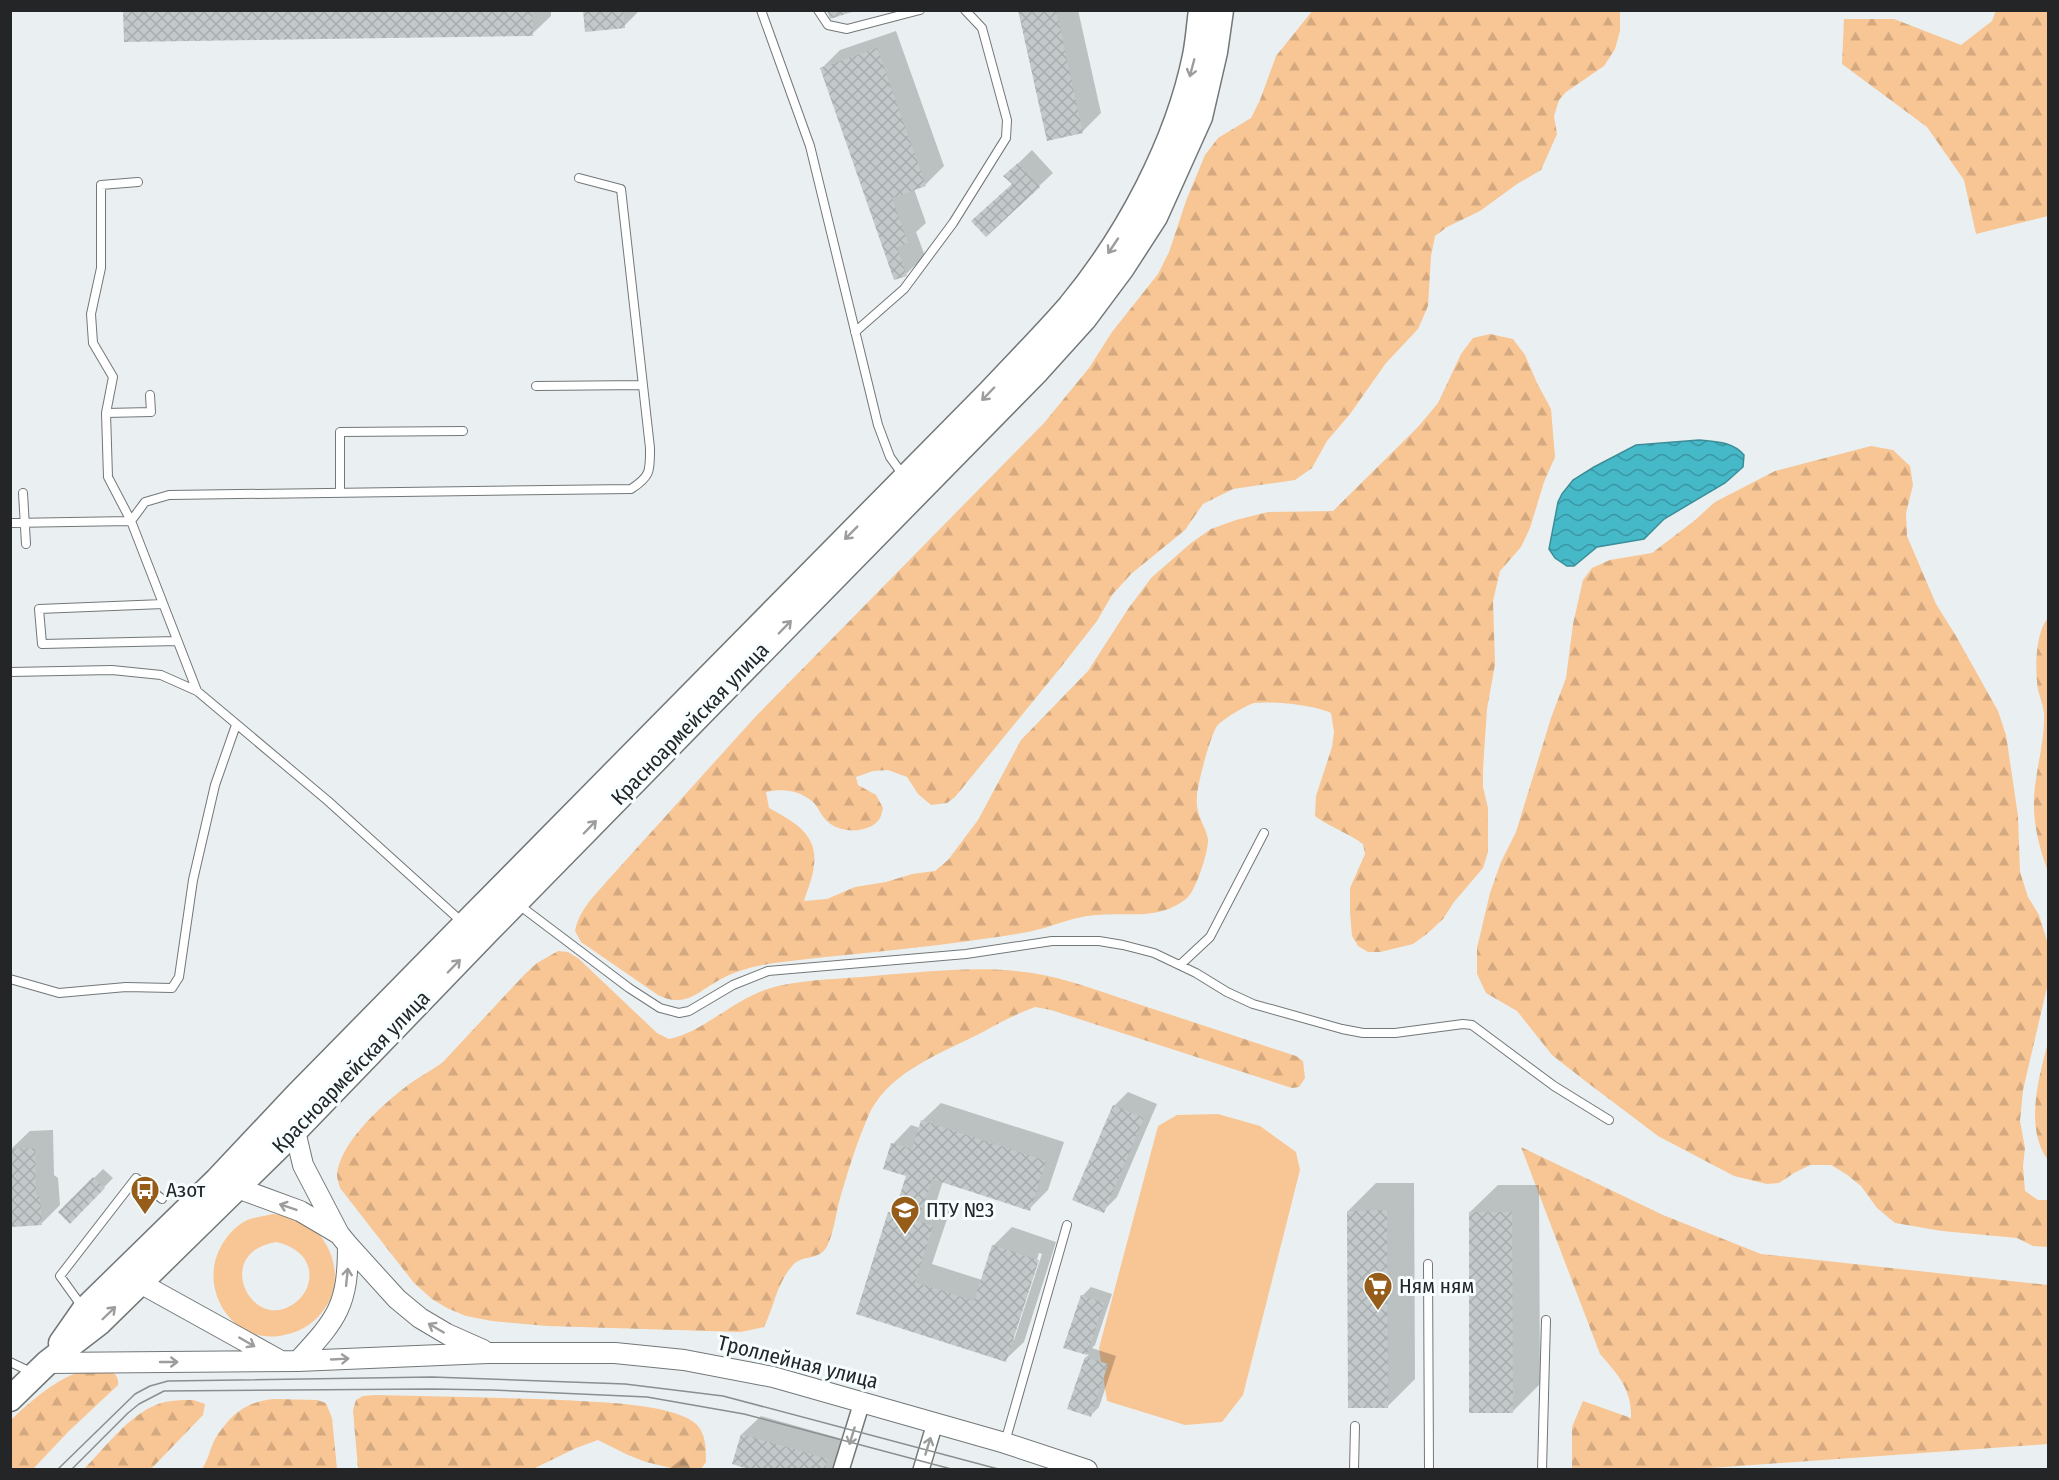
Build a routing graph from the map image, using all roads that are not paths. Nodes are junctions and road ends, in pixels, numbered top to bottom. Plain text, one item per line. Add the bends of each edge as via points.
1 (761, 10) edge
2 (818, 10) edge
3 (920, 10) edge
4 (965, 10) edge
5 (1202, 10) edge
6 (1221, 10) edge
7 (579, 178) dead end
8 (138, 182) dead end
9 (855, 332) junction
10 (644, 385) junction
11 (536, 386) dead end
12 (150, 395) dead end
13 (106, 413) junction
14 (463, 430) dead end
15 (913, 484) junction
16 (23, 493) dead end
17 (340, 493) junction
18 (131, 521) junction
19 (25, 523) junction
20 (10, 524) edge
21 (26, 544) dead end
22 (163, 604) junction
23 (177, 641) junction
24 (10, 672) edge
25 (197, 691) junction
26 (236, 725) junction
27 (1264, 833) dead end
28 (516, 903) junction
29 (474, 924) junction
30 (1180, 965) junction
31 (10, 979) edge
32 (1608, 1120) dead end
33 (295, 1131) junction
34 (227, 1184) junction
35 (162, 1199) dead end
36 (1067, 1225) dead end
37 (344, 1239) junction
38 (1428, 1264) dead end
39 (135, 1275) junction
40 (84, 1310) junction
41 (1546, 1320) dead end
42 (488, 1353) junction
43 (10, 1362) edge
44 (290, 1362) junction
45 (42, 1368) junction
46 (10, 1399) edge
47 (862, 1402) junction
48 (935, 1423) junction
49 (1355, 1426) dead end
50 (1005, 1443) junction
51 (841, 1470) edge
52 (921, 1470) edge
53 (1087, 1470) edge
54 (1354, 1470) edge
55 (1429, 1470) edge
56 (1542, 1470) edge

1 - 9 lane via 810,146
2 - 3 lane via 828,25 847,29
4 - 9 lane via 982,28 1007,120 1006,138 953,223 904,289
5 -> 15 main road, Красноармейская улица via 1195,56 1168,142 1117,242 1070,305
6 - 15 main road, Красноармейская улица via 1200,117 1155,217 1122,268 1084,319 1037,371
7 - 10 lane via 621,189
8 - 13 lane via 101,185 101,268 91,314 93,343 113,377
9 - 15 lane via 885,444 896,467
10 - 11 lane
10 - 17 lane via 650,470 644,481 631,489
12 - 13 lane via 151,412
13 - 18 lane via 108,477
14 - 17 lane via 340,432
28 -> 15 main road, Красноармейская улица
15 -> 29 main road, Красноармейская улица
16 - 19 lane
17 - 18 lane via 169,495 145,502
18 - 19 lane
18 - 22 lane
19 - 20 lane
19 - 21 lane
22 - 23 lane
22 - 23 lane via 39,609 42,644
23 - 25 lane
24 - 25 lane via 112,670 161,675
25 - 26 lane
26 - 29 lane
26 - 31 lane via 215,785 193,880 179,977 172,988 126,987 59,993
27 - 30 lane via 1210,937
28 - 29 main road, Красноармейская улица
28 - 30 lane via 629,988 660,1008 679,1013 748,977 768,971 966,954 1052,941 1122,945
33 -> 29 main road, Красноармейская улица
29 - 34 main road, Красноармейская улица via 306,1087
30 - 32 lane via 1253,1004 1342,1029 1395,1033 1472,1025 1554,1086
33 - 34 main road, Красноармейская улица
33 - 37 street via 303,1165
37 -> 34 street via 300,1211
34 - 39 main road
35 - 40 lane via 136,1178 60,1276
36 - 50 lane
42 -> 37 street via 420,1318
44 -> 37 street via 332,1322 343,1299 348,1276
38 - 55 lane
39 - 40 main road
39 -> 44 street
45 -> 39 main road via 99,1323
40 - 45 main road
41 - 56 lane
44 -> 42 street, Троллейная улица
42 - 47 street, Троллейная улица via 615,1353 684,1360 773,1377
43 - 45 lane
45 -> 44 street, Троллейная улица
45 - 46 main road
47 - 48 street, Троллейная улица
47 -> 51 street
48 - 50 street, Троллейная улица
52 -> 48 street
49 - 54 lane
50 - 53 street, Троллейная улица

